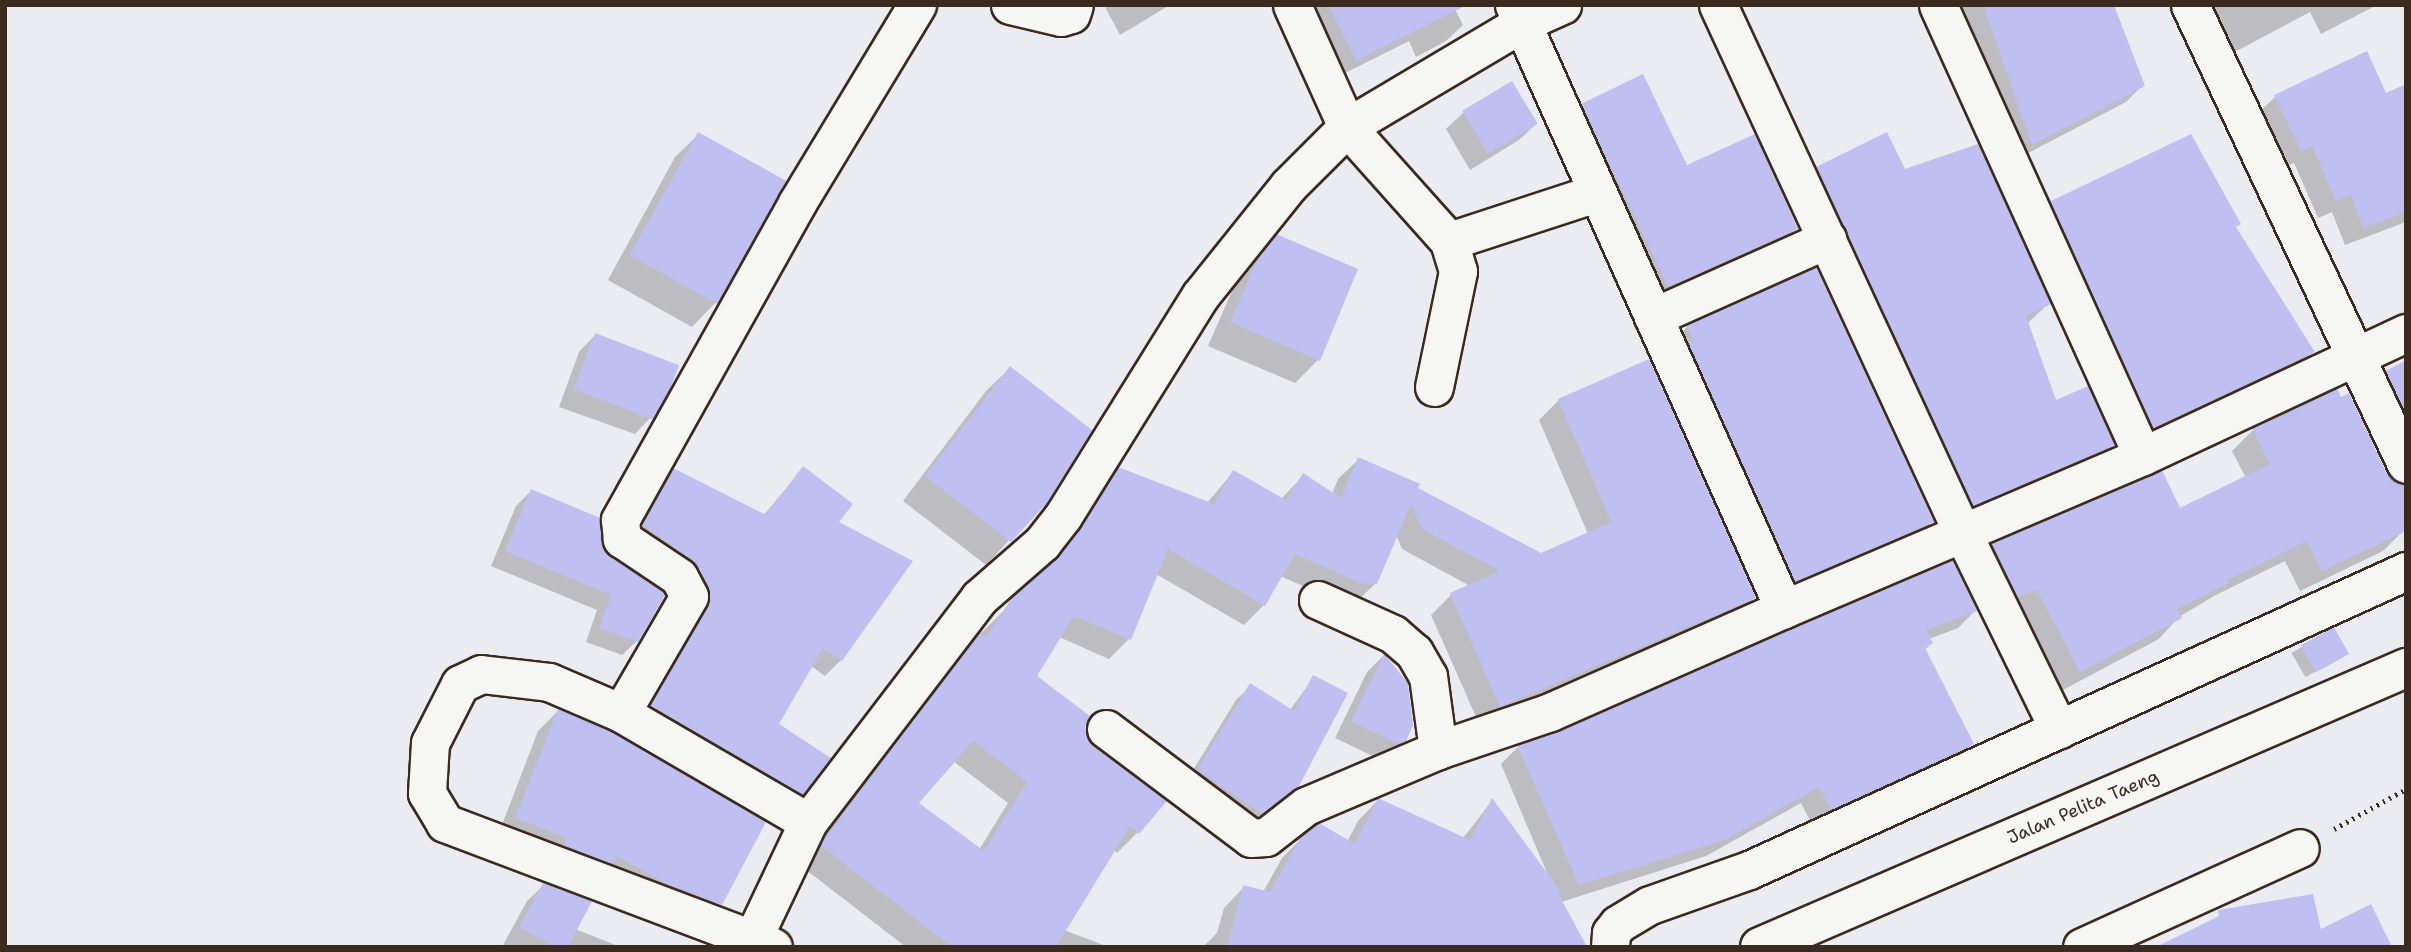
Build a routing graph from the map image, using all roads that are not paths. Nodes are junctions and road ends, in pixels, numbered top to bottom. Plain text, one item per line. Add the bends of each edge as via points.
1 (917, 5) edge
2 (1010, 5) edge
3 (1074, 5) edge
4 (1292, 5) edge
5 (1562, 5) edge
6 (1718, 5) edge
7 (1938, 5) edge
8 (2190, 5) edge
9 (1518, 14) edge
10 (1347, 127) junction
11 (1596, 193) junction
12 (1827, 239) junction
13 (1449, 241) junction
14 (1653, 317) junction
15 (2406, 333) edge
16 (2355, 356) junction
17 (1434, 387) dead end
18 (2143, 456) junction
19 (2406, 464) edge
20 (1962, 532) junction
21 (2406, 571) edge
22 (1318, 600) dead end
23 (1784, 609) junction
24 (2406, 668) edge
25 (621, 713) junction
26 (1106, 729) dead end
27 (2059, 730) junction
28 (1437, 750) junction
29 (808, 822) junction
30 (2300, 848) road end
31 (746, 941) edge
32 (1610, 947) edge
33 (1760, 947) edge
34 (2082, 947) edge

1 - 25 street via 797,203 620,520 622,539 679,577 689,596
2 - 3 street via 1061,17 1071,14
4 - 10 street
5 - 9 street
6 - 12 street
7 - 18 street
8 - 16 street
9 - 10 street
9 - 11 street
10 - 13 street
10 - 29 street via 1288,186 1200,296 1056,525 979,598
11 - 13 street
11 - 14 street
12 - 14 street
12 - 20 street
13 - 17 street via 1458,271
14 - 23 street
15 - 16 street
16 - 18 street
16 - 19 street
18 - 20 street
20 - 23 street
20 - 27 street
21 - 27 street
22 - 28 street via 1393,634 1414,652 1428,676
23 - 28 street via 1550,712
24 - 33 street, Jalan Pelita Taeng
25 - 29 street
25 - 31 street via 549,682 481,674 460,684 430,744 428,793 435,810 445,822
26 - 28 street via 1251,838 1266,837 1306,806
27 - 32 street via 1749,870 1650,905 1618,924 1611,933
29 - 31 street
30 - 34 street

